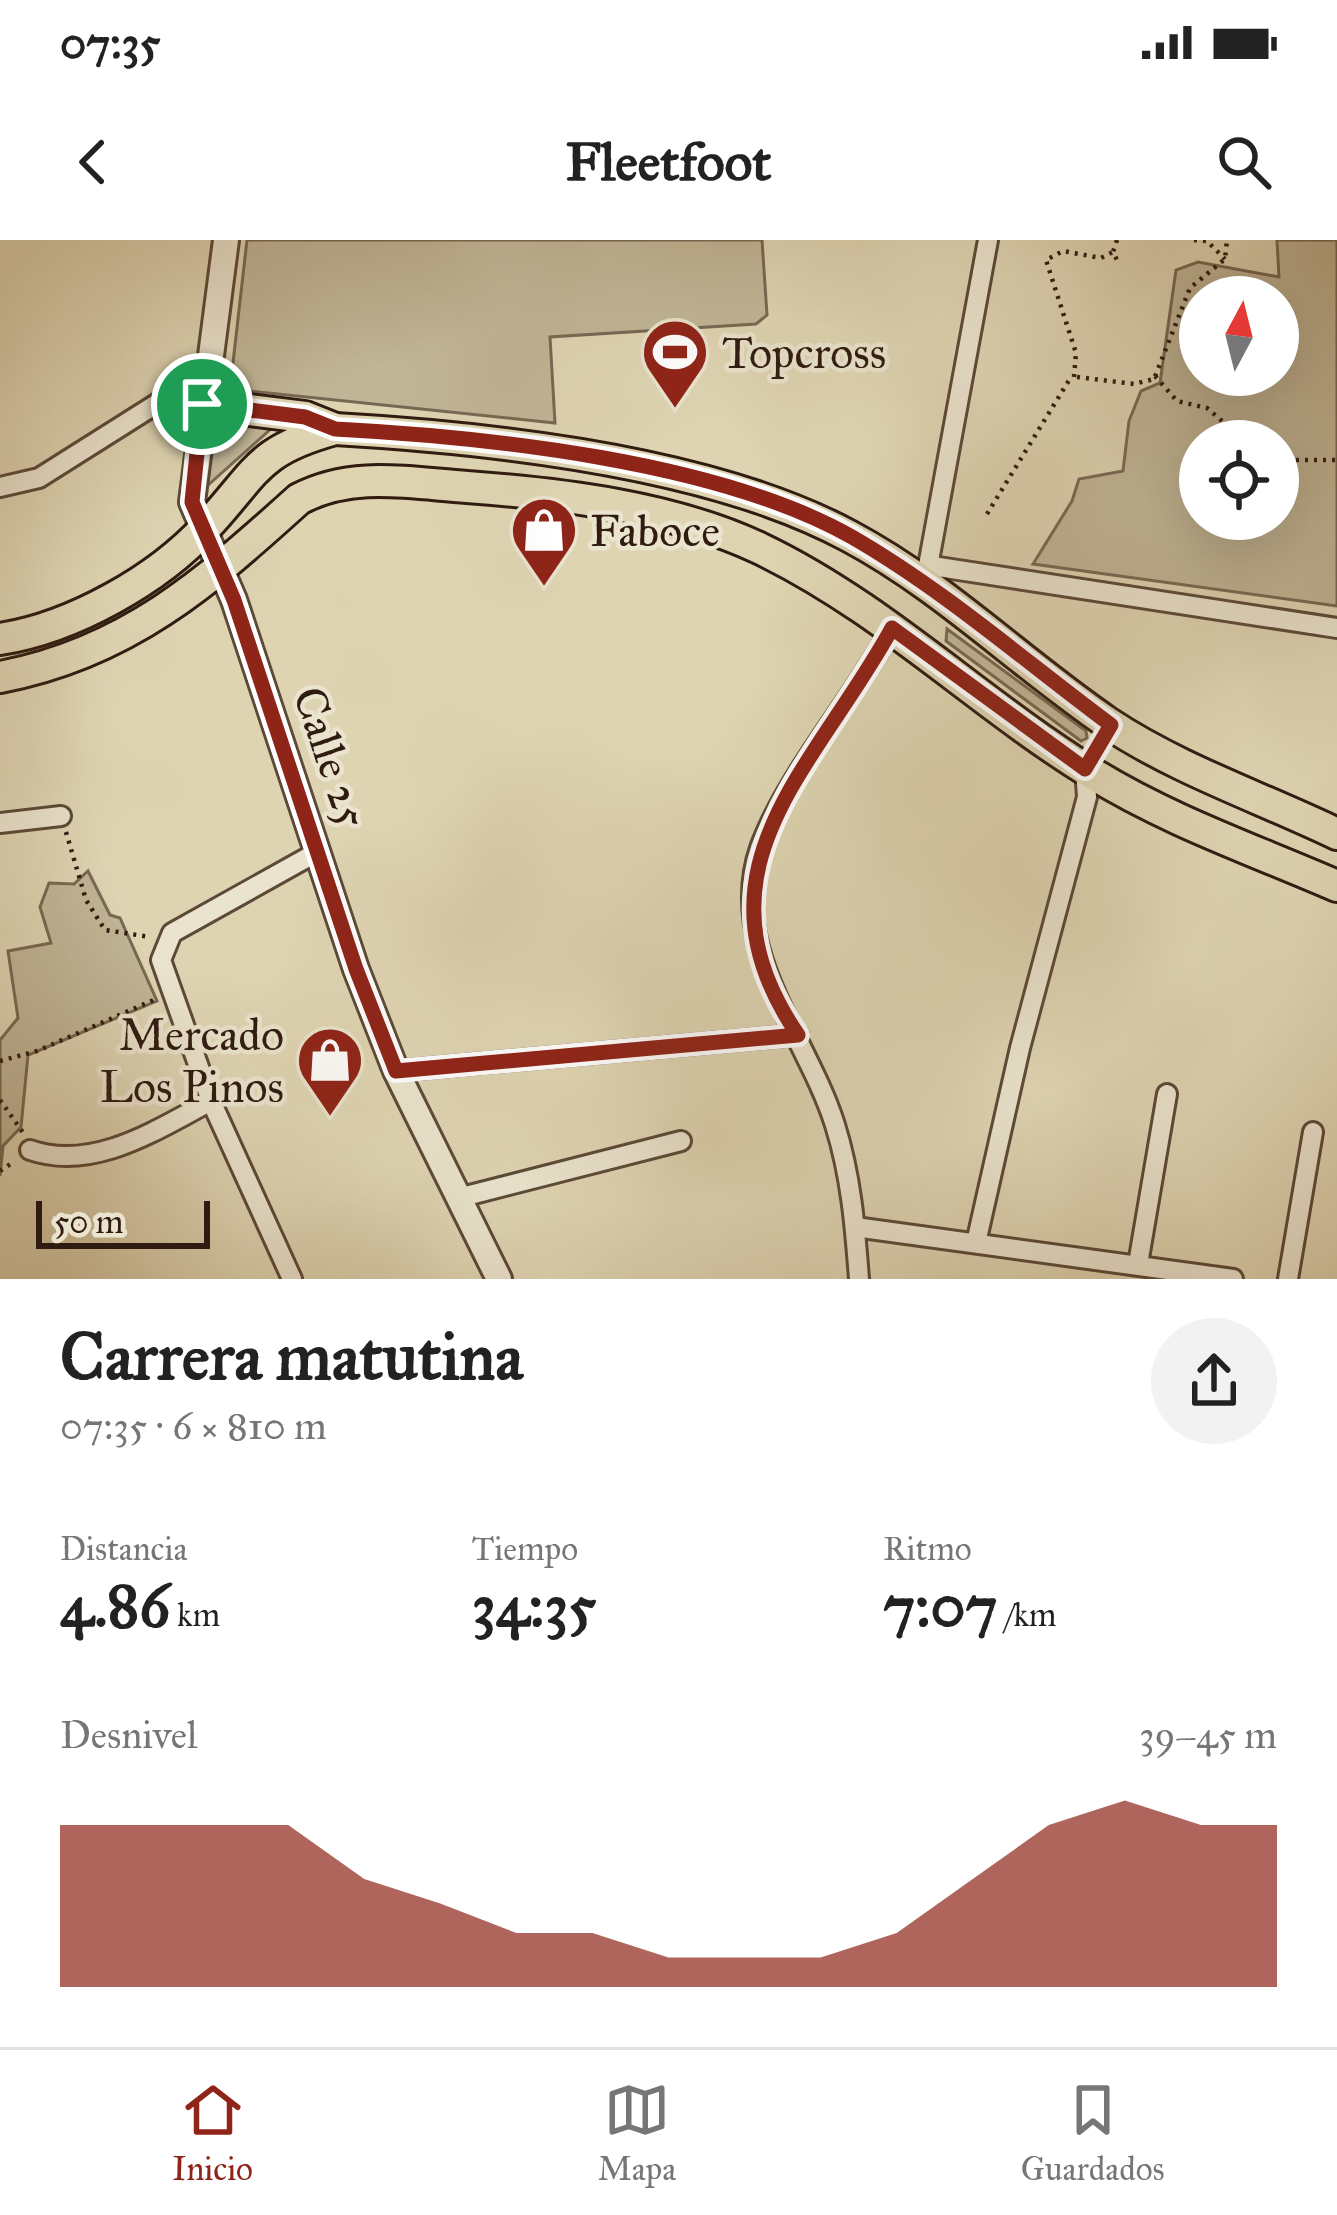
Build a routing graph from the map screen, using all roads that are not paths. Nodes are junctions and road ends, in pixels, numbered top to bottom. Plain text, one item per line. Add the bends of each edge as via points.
1 (226, 240) edge
2 (988, 240) edge
3 (202, 404) junction
4 (335, 429) junction
5 (0, 487) edge
6 (206, 528) junction
7 (221, 568) junction
8 (927, 574) junction
9 (892, 628) junction
10 (1337, 628) edge
11 (0, 639) edge
12 (0, 676) edge
13 (1111, 725) junction
14 (1085, 769) junction
15 (61, 815) road end
16 (0, 823) edge
17 (1337, 834) edge
18 (319, 851) junction
19 (1337, 886) edge
20 (798, 1035) junction
21 (396, 1071) junction
22 (1167, 1094) dead end
23 (211, 1101) junction
24 (1313, 1132) dead end
25 (680, 1141) dead end
26 (30, 1150) road end
27 (458, 1198) junction
28 (855, 1227) junction
29 (976, 1243) junction
30 (1138, 1264) junction
31 (292, 1279) edge
32 (499, 1279) edge
33 (860, 1279) edge
34 (1233, 1279) edge
35 (1288, 1279) edge

1 - 3 street, Calle 25
2 - 8 street
3 - 4 main road via 305,417
3 - 5 street via 161,400 39,478
3 - 6 street, Calle 25 via 192,502
4 - 6 main road via 275,450
4 - 8 main road via 568,454 729,489
6 - 7 street, Calle 25
6 - 11 main road via 123,590 31,634
7 - 9 main road via 326,484 361,479 522,491 724,533
7 - 12 main road via 155,620 90,651
7 - 18 street, Calle 25
8 - 9 main road
8 - 10 street
8 - 13 main road
9 - 14 main road
9 - 20 street via 760,849 751,890 760,949 769,985
13 - 14 main road
13 - 17 main road
14 - 19 main road via 1144,804
14 - 29 street via 1088,796
15 - 16 street
18 - 21 street, Calle 25
18 - 23 street via 168,940 161,960
20 - 21 street
20 - 28 street via 837,1131
21 - 27 street, Calle 25
22 - 30 street
23 - 26 street via 109,1151 54,1159
23 - 31 street
24 - 35 street
25 - 27 street
27 - 32 street, Calle 25
28 - 29 street
28 - 33 street
29 - 30 street
30 - 34 street

